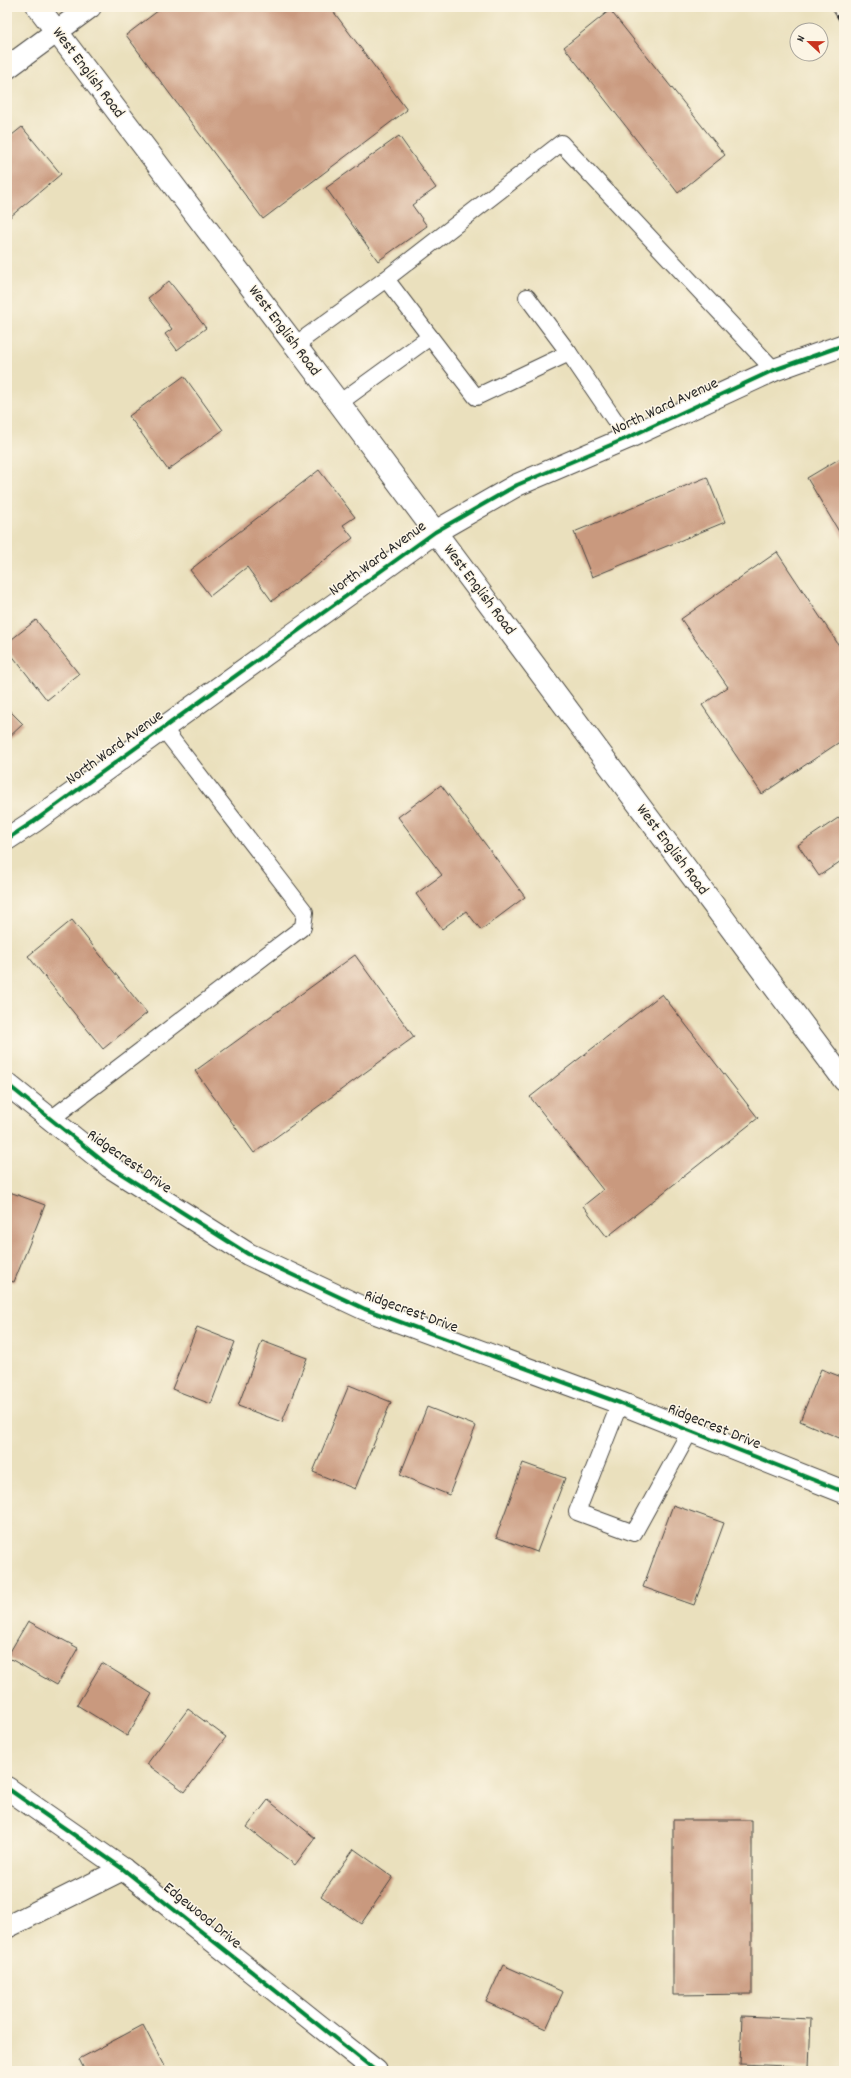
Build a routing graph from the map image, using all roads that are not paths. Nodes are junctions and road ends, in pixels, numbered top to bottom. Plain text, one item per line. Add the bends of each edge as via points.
1 (38, 7) edge
2 (90, 7) edge
3 (56, 32) junction
4 (7, 68) edge
5 (386, 279) junction
6 (527, 297) dead end
7 (430, 337) junction
8 (295, 345) junction
9 (844, 345) edge
10 (569, 353) junction
11 (774, 370) junction
12 (338, 403) junction
13 (627, 438) junction
14 (435, 532) junction
15 (163, 728) junction
16 (7, 839) edge
17 (844, 1080) edge
18 (7, 1084) edge
19 (51, 1119) junction
20 (620, 1403) junction
21 (690, 1430) junction
22 (844, 1492) edge
23 (7, 1788) edge
24 (123, 1868) junction
25 (7, 1927) edge
26 (376, 2071) edge

1 - 3 street, West English Road
2 - 3 street
3 - 4 street
3 - 8 street, West English Road
5 - 7 lane
5 - 8 lane
5 - 11 lane via 561,143
6 - 10 lane
7 - 10 lane via 476,397
7 - 12 lane
8 - 12 street, West English Road
9 - 11 street, North Ward Avenue
10 - 13 lane
11 - 13 street, North Ward Avenue
12 - 14 street, West English Road
13 - 14 street, North Ward Avenue via 517,485
14 - 15 street, North Ward Avenue
14 - 17 street, West English Road
15 - 16 street, North Ward Avenue
15 - 19 lane via 305,912 303,927
18 - 19 street, Ridgecrest Drive
19 - 20 street, Ridgecrest Drive via 109,1166 248,1254 365,1309
20 - 21 street, Ridgecrest Drive
20 - 21 lane via 577,1512 634,1533
21 - 22 street, Ridgecrest Drive
23 - 24 street, Edgewood Drive
24 - 25 street
24 - 26 street, Edgewood Drive

